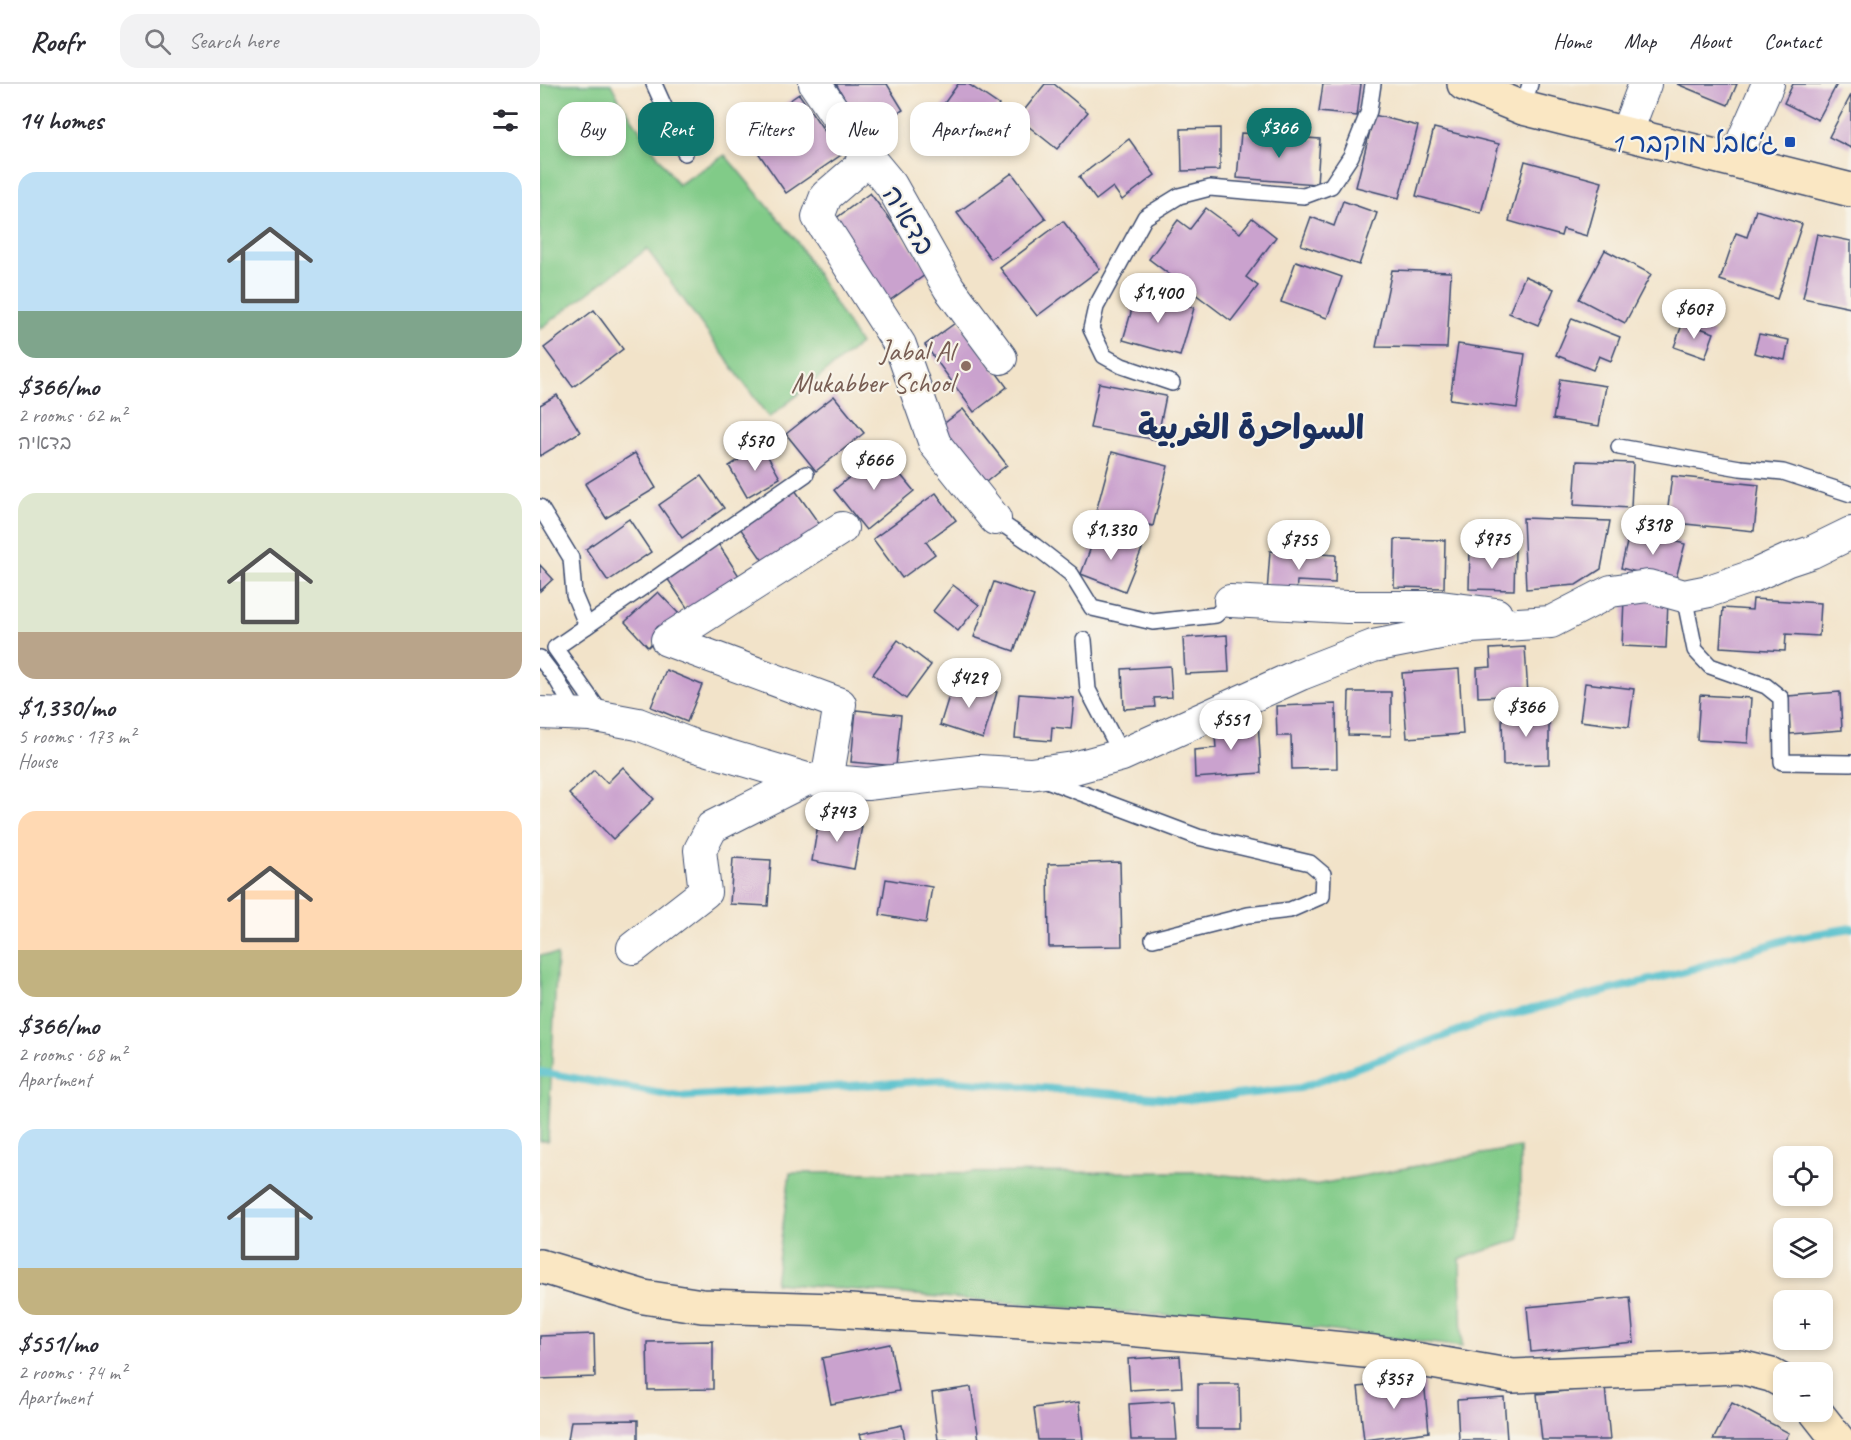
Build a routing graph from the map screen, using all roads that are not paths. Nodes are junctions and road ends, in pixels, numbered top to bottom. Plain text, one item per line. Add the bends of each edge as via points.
1 (654, 84) edge
2 (815, 84) edge
3 (1373, 84) edge
4 (1645, 84) edge
5 (1768, 84) edge
6 (1473, 86) edge
7 (1526, 96) edge
8 (662, 102) edge
9 (1626, 134) junction
10 (869, 159) junction
11 (1734, 161) junction
12 (1851, 190) edge
13 (1001, 358) dead end
14 (1172, 383) dead end
15 (1619, 447) dead end
16 (806, 474) dead end
17 (1851, 494) edge
18 (540, 507) edge
19 (995, 519) joint
20 (842, 528) dead end
21 (1851, 533) edge
22 (1684, 596) junction
23 (1230, 601) joint
24 (1551, 622) junction
25 (587, 626) junction
26 (1084, 640) dead end
27 (540, 658) edge
28 (540, 713) edge
29 (591, 716) junction
30 (1122, 755) junction
31 (1851, 763) edge
32 (1030, 774) junction
33 (817, 779) junction
34 (1153, 939) dead end
35 (633, 948) dead end
36 (540, 1266) edge
37 (1773, 1376) edge
38 (1824, 1422) edge
39 (1838, 1440) edge

1 - 8 lane
2 - 10 street, בדאיה
3 - 14 lane via 1369,111 1351,156 1331,186 1304,196 1210,188 1179,196 1145,217 1096,307 1091,329 1104,356
4 - 9 street
5 - 11 street
6 - 7 street
7 - 9 street
9 - 11 street
10 - 13 street, בדאיה via 891,184 949,288
10 - 19 street via 826,196 818,217 900,345 935,444
11 - 12 street
15 - 17 lane via 1783,472
16 - 25 lane
18 - 25 lane via 571,558 574,595
19 - 23 lane via 1071,574 1092,608 1153,622 1216,615
20 - 33 street via 667,640 840,704
21 - 22 street via 1753,576
22 - 24 street via 1648,586 1611,591
22 - 31 lane via 1695,650 1710,666 1766,686 1781,698 1782,762
23 - 24 street via 1441,607
24 - 30 street via 1471,627 1373,646
25 - 29 lane via 555,648
26 - 30 lane via 1088,690
27 - 29 lane
28 - 29 street
29 - 33 street via 638,724 692,745
30 - 32 street via 1074,768
32 - 33 street via 979,771 867,784
32 - 34 lane via 1198,837 1310,863 1323,874 1322,896 1290,910 1248,915
33 - 35 street via 712,827 700,850 705,892
36 - 37 street via 644,1297 702,1306 834,1310 1116,1328 1374,1352 1513,1376 1740,1367
38 - 39 street

